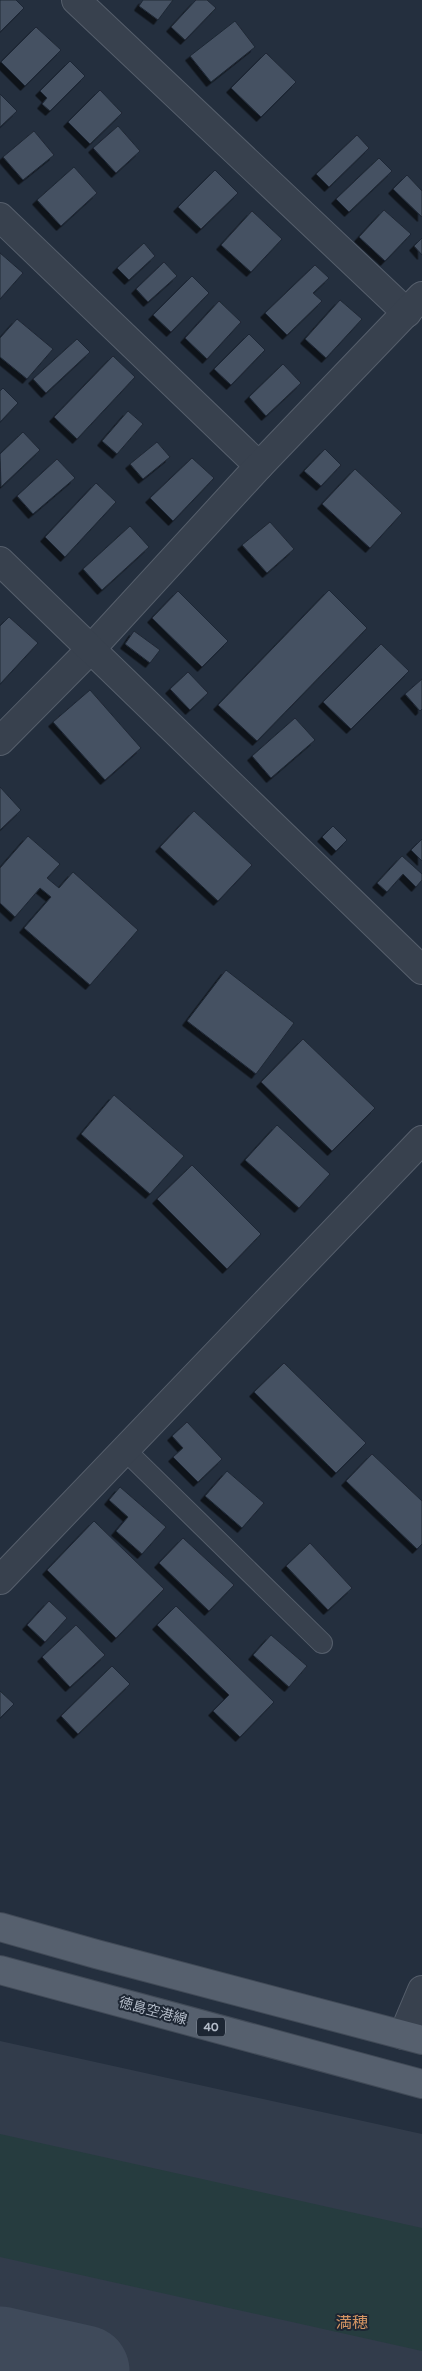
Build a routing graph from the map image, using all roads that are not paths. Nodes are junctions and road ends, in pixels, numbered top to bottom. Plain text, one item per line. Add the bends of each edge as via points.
1 (76, 0) edge
2 (0, 217) edge
3 (414, 304) edge
4 (259, 466) junction
5 (0, 561) edge
6 (91, 649) junction
7 (0, 741) edge
8 (422, 970) edge
9 (422, 1140) edge
10 (125, 1450) junction
11 (0, 1580) edge
12 (322, 1643) dead end
13 (0, 1927) edge
14 (0, 1970) edge
15 (422, 1990) edge
16 (413, 2038) edge
17 (422, 2084) edge

1 - 3 street
2 - 4 street
3 - 4 street
4 - 6 street
5 - 6 street
6 - 7 street
6 - 8 street
9 - 10 street
10 - 11 street
10 - 12 lane
13 - 16 main road
14 - 17 main road, 徳島空港線 / 40
15 - 16 street

